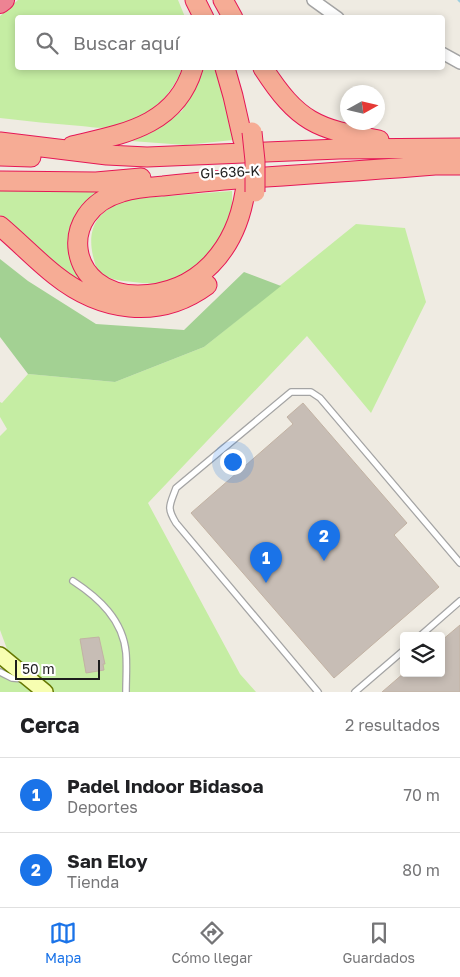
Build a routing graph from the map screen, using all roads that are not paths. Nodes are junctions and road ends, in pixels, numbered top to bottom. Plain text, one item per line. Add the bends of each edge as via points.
1 (4, 0) edge
2 (190, 0) edge
3 (195, 0) edge
4 (214, 0) edge
5 (222, 0) edge
6 (313, 0) edge
7 (0, 3) edge
8 (194, 15) edge
9 (202, 15) edge
10 (220, 15) edge
11 (231, 15) edge
12 (334, 15) edge
13 (445, 55) edge
14 (460, 63) edge
15 (192, 70) edge
16 (225, 70) edge
17 (238, 70) edge
18 (264, 70) edge
19 (0, 130) edge
20 (0, 136) edge
21 (247, 136) junction
22 (0, 142) edge
23 (0, 148) edge
24 (412, 148) junction
25 (58, 150) junction
26 (0, 156) edge
27 (459, 157) edge
28 (435, 165) junction
29 (0, 181) edge
30 (250, 192) junction
31 (0, 226) edge
32 (460, 563) edge
33 (73, 581) dead end
34 (460, 601) edge
35 (425, 632) edge
36 (400, 653) edge
37 (0, 654) edge
38 (0, 672) edge
39 (31, 680) junction
40 (44, 692) edge
41 (126, 692) edge
42 (318, 692) edge
43 (355, 692) edge

1 - 7 highway
2 - 8 highway
3 - 9 highway
4 - 10 highway
5 - 11 highway
6 - 12 street
13 - 14 street
15 - 25 highway via 180,95 155,120 134,130
16 - 21 highway
17 - 21 highway via 246,103
18 - 24 highway via 287,102 308,120 344,134
19 - 25 highway, GI-636-K via 32,137
20 - 25 highway, GI-636-K
21 - 30 highway, bridge via 255,161
22 - 25 highway, GI-636-K
23 - 25 highway, GI-636-K
24 - 25 highway, GI-636-K via 147,157
24 - 27 highway, GI-636-K
25 - 26 highway, GI-636-K via 30,158
27 - 28 highway, GI-636-K
28 - 29 highway, GI-636-K via 289,168 96,182
28 - 30 highway via 206,181 122,192 98,204 82,223 77,236 80,262 92,279 117,292 145,295 185,284 210,266 226,247
30 - 31 highway via 251,219 242,244 227,266 201,289 162,306 114,306 92,298 56,276
32 - 42 lane via 320,398 311,392 291,392 176,488 169,512 176,523
33 - 41 lane via 90,592 114,618 126,652
34 - 35 lane
36 - 43 lane
37 - 39 main road
38 - 39 lane via 12,678
39 - 40 main road

